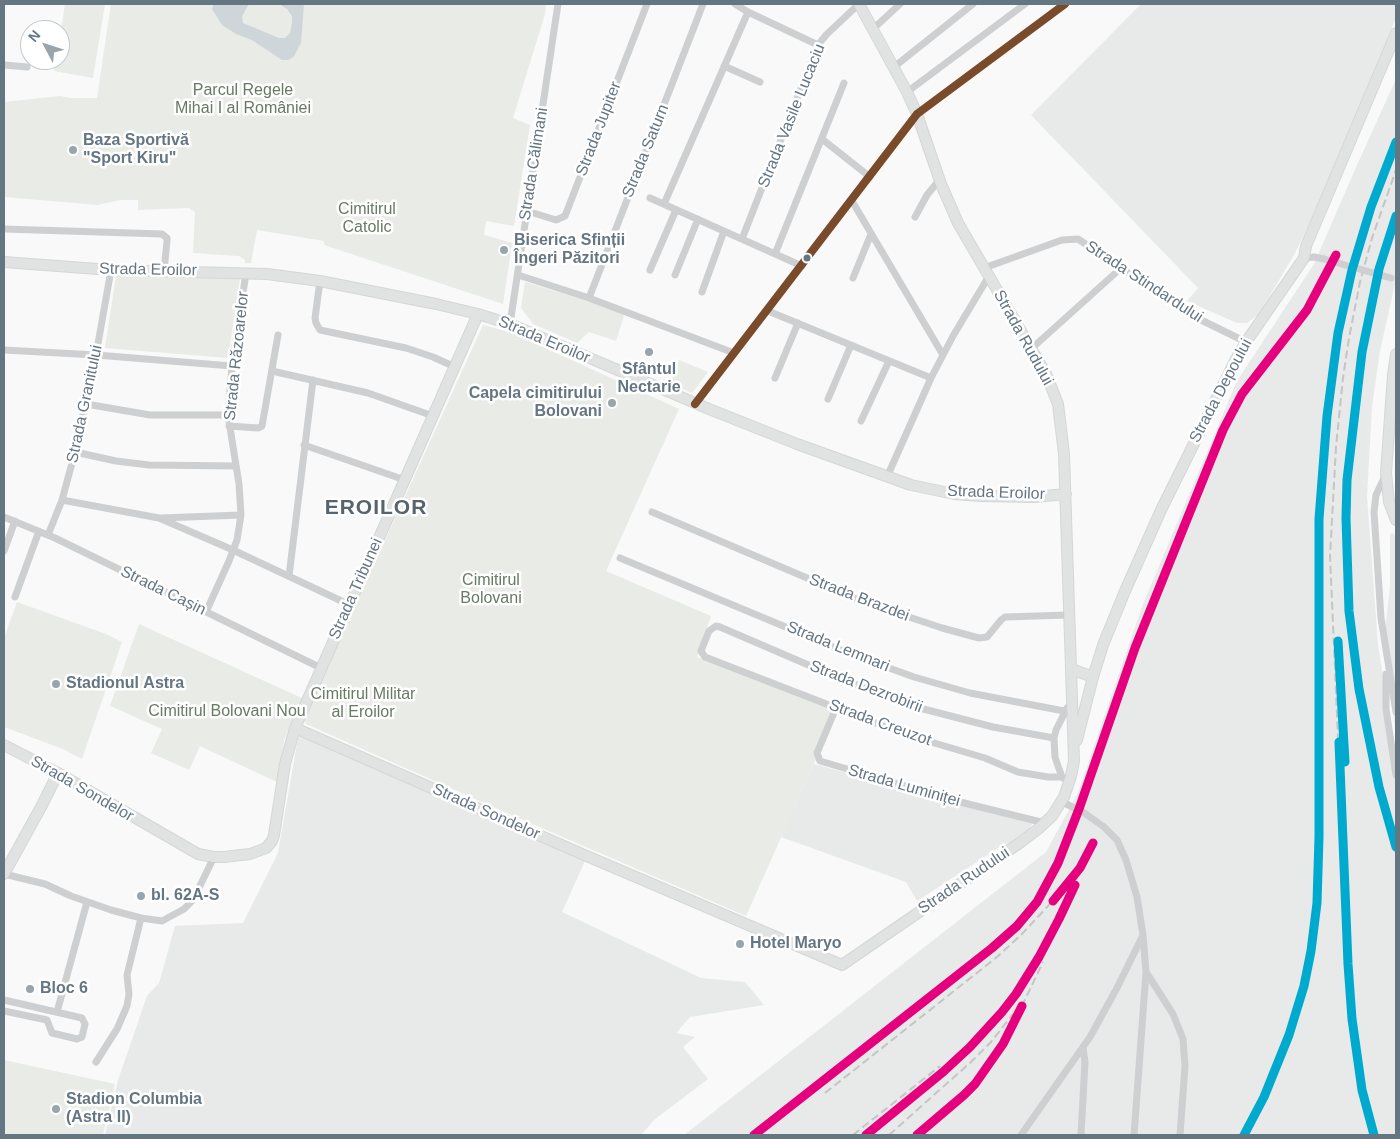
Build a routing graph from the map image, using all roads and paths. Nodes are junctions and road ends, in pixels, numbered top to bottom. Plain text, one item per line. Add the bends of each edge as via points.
1 (558, 4) edge
2 (647, 4) edge
3 (703, 4) edge
4 (735, 4) edge
5 (859, 4) edge
6 (900, 4) edge
7 (973, 4) edge
8 (1025, 4) edge
9 (1064, 4) edge
10 (748, 12) junction
11 (873, 29) junction
12 (1396, 33) edge
13 (818, 45) junction
14 (4, 65) edge
15 (20, 66) edge
16 (724, 66) junction
17 (894, 67) junction
18 (760, 82) dead end
19 (844, 83) dead end
20 (907, 92) junction
21 (917, 114) junction
22 (822, 139) junction
23 (870, 177) junction
24 (940, 179) junction
25 (650, 198) dead end
26 (852, 201) junction
27 (664, 204) junction
28 (676, 210) junction
29 (527, 212) junction
30 (915, 217) dead end
31 (698, 220) junction
32 (4, 229) edge
33 (724, 231) junction
34 (871, 234) junction
35 (742, 239) junction
36 (775, 254) junction
37 (1304, 258) junction
38 (4, 262) edge
39 (802, 266) junction
40 (1121, 268) junction
41 (111, 270) junction
42 (650, 270) dead end
43 (164, 271) junction
44 (986, 272) junction
45 (246, 273) junction
46 (518, 275) junction
47 (675, 276) dead end
48 (854, 278) dead end
49 (1394, 279) edge
50 (320, 281) junction
51 (702, 292) dead end
52 (589, 298) junction
53 (768, 311) junction
54 (478, 314) junction
55 (510, 324) junction
56 (798, 324) junction
57 (278, 335) dead end
58 (1246, 342) junction
59 (851, 345) junction
60 (1031, 349) junction
61 (4, 350) edge
62 (734, 353) junction
63 (96, 354) junction
64 (1396, 354) edge
65 (944, 355) junction
66 (889, 361) junction
67 (232, 366) junction
68 (455, 367) junction
69 (272, 371) junction
70 (776, 378) dead end
71 (931, 378) junction
72 (313, 380) junction
73 (828, 399) dead end
74 (86, 404) junction
75 (695, 404) junction
76 (228, 415) junction
77 (433, 416) junction
78 (861, 421) dead end
79 (229, 426) junction
80 (304, 445) junction
81 (75, 452) junction
82 (236, 466) junction
83 (1386, 473) junction
84 (887, 477) junction
85 (405, 480) junction
86 (1066, 494) junction
87 (62, 500) junction
88 (652, 512) dead end
89 (241, 515) junction
90 (4, 517) edge
91 (159, 518) junction
92 (1396, 520) edge
93 (15, 522) junction
94 (39, 531) junction
95 (48, 535) junction
96 (233, 550) junction
97 (4, 551) edge
98 (620, 558) dead end
99 (289, 576) junction
100 (14, 597) dead end
101 (350, 605) junction
102 (206, 612) junction
103 (1068, 615) junction
104 (1386, 651) junction
105 (702, 654) joint
106 (321, 668) junction
107 (1071, 669) junction
108 (1093, 677) junction
109 (1071, 701) junction
110 (836, 708) junction
111 (1064, 711) junction
112 (1396, 712) edge
113 (295, 728) junction
114 (1054, 738) junction
115 (4, 745) edge
116 (1074, 761) junction
117 (58, 774) junction
118 (1396, 775) edge
119 (1066, 780) junction
120 (1062, 802) junction
121 (1045, 823) junction
122 (214, 857) junction
123 (4, 874) edge
124 (87, 902) junction
125 (141, 918) junction
126 (1143, 935) junction
127 (842, 965) joint
128 (1146, 972) junction
129 (4, 1000) edge
130 (4, 1011) edge
131 (54, 1011) junction
132 (49, 1023) junction
133 (1083, 1047) junction
134 (96, 1062) dead end
135 (1021, 1135) edge
136 (1081, 1135) edge
137 (1134, 1135) edge
138 (1180, 1135) edge

1 - 29 street, Strada Călimani
2 - 29 street, Strada Jupiter via 565,216 556,220
3 - 52 street, Strada Saturn
4 - 10 street
5 - 11 street, Strada Rudului
5 - 13 street, Strada Vasile Lucaciu
6 - 11 street
7 - 17 street
8 - 20 street
9 - 21 street
10 - 13 street
10 - 16 street
11 - 17 street, Strada Rudului
12 - 37 street, Strada Depoului via 1306,246
13 - 35 street, Strada Vasile Lucaciu
14 - 15 street
16 - 18 street
16 - 27 street
17 - 20 street, Strada Rudului
19 - 22 street
20 - 21 street, Strada Rudului
21 - 23 street
21 - 24 street, Strada Rudului
22 - 23 street
22 - 36 street
23 - 26 street
24 - 30 street
24 - 44 street, Strada Rudului via 958,224
25 - 27 street
26 - 34 street
26 - 39 street
27 - 28 street
28 - 31 street
28 - 42 street
29 - 46 street, Strada Călimani
31 - 33 street
31 - 47 street
32 - 43 street via 162,234 167,238
33 - 35 street
33 - 51 street
34 - 48 street
34 - 65 street
35 - 36 street
36 - 39 street
37 - 49 street, bridge via 1324,259
37 - 58 street, Strada Depoului
38 - 41 street, Strada Eroilor
39 - 53 street
40 - 44 street, Strada Stindardului via 1086,244 1070,239 1037,248
40 - 58 street, Strada Stindardului via 1189,314
40 - 60 street
41 - 43 street, Strada Eroilor
41 - 63 street, Strada Granitului
43 - 45 street, Strada Eroilor
44 - 60 street, Strada Rudului
44 - 65 street
45 - 50 street, Strada Eroilor
45 - 67 street, Strada Răzoarelor
46 - 52 street
46 - 55 street, Strada Călimani
50 - 54 street, Strada Eroilor
50 - 68 street via 315,318 320,330 406,348
52 - 62 street
53 - 56 street
53 - 62 street
54 - 55 street, Strada Eroilor
54 - 68 street, Strada Tribunei
55 - 75 street, Strada Eroilor
56 - 59 street
56 - 70 street
57 - 69 street
58 - 108 street, Strada Depoului via 1161,510 1117,609
59 - 66 street
59 - 73 street
60 - 86 street, Strada Rudului via 1050,382 1058,404
61 - 63 street
62 - 75 street
63 - 67 street
63 - 74 street, Strada Granitului
64 - 83 street
65 - 71 street
66 - 71 street
66 - 78 street
67 - 76 street, Strada Răzoarelor
68 - 77 street, Strada Tribunei
69 - 72 street
69 - 79 street via 262,426
71 - 84 street
72 - 77 street via 368,393
72 - 80 street
74 - 76 street via 158,415
74 - 81 street, Strada Granitului
75 - 84 street, Strada Eroilor
76 - 79 street, Strada Răzoarelor
77 - 85 street, Strada Tribunei
79 - 82 street, Strada Răzoarelor
80 - 85 street
80 - 99 street
81 - 82 street via 149,465
81 - 87 street, Strada Granitului
82 - 89 street, Strada Răzoarelor
83 - 92 street via 1389,502
83 - 104 street via 1379,485 1374,512
84 - 86 street, Strada Eroilor via 954,494 1034,497
85 - 101 street, Strada Tribunei
86 - 103 street, Strada Rudului
87 - 91 street
87 - 95 street, Strada Granitului
88 - 103 street, Strada Brazdei via 861,601 979,638 987,637 1005,617
89 - 91 street
89 - 96 street, Strada Răzoarelor
90 - 93 street, Strada Cașin
91 - 96 street
93 - 94 street, Strada Cașin
93 - 97 street
94 - 95 street, Strada Cașin
94 - 100 street
95 - 102 street, Strada Cașin
96 - 99 street
96 - 102 street, Strada Răzoarelor
98 - 111 street, Strada Lemnari via 848,653 914,677 970,693
99 - 101 street
101 - 106 street, Strada Tribunei
102 - 106 street, Strada Cașin
103 - 107 street, Strada Rudului
104 - 112 street
104 - 118 street via 1386,709
105 - 110 street, Strada Creuzot
105 - 114 street, Strada Dezrobirii via 709,631 720,626 908,705 993,727
106 - 113 street, Strada Tribunei
107 - 108 street
107 - 109 street, Strada Rudului
108 - 116 street, Strada Depoului
109 - 111 street
109 - 116 street, Strada Rudului
110 - 119 street, Strada Creuzot via 904,734 985,758 1011,770
110 - 121 street, Strada Luminiței via 817,754 820,761
111 - 114 street
113 - 122 street, Strada Sondelor via 289,743 272,842 258,852
113 - 127 street, Strada Sondelor
114 - 119 street via 1055,757
115 - 117 street, Strada Sondelor
116 - 119 street, Strada Rudului
117 - 122 street, Strada Sondelor via 174,842 198,854
117 - 123 street
119 - 120 street, Strada Rudului
120 - 121 street, Strada Rudului
120 - 126 street via 1104,827 1121,846 1134,884
121 - 127 street, Strada Rudului
122 - 125 street via 193,900 184,910 162,921
123 - 124 street via 45,884
124 - 125 street
124 - 131 street
125 - 134 street via 127,974 127,1006
126 - 128 street
126 - 133 street
128 - 137 street
128 - 138 street via 1173,1014 1183,1040 1185,1066
129 - 131 street
130 - 132 street via 45,1019
131 - 132 street
131 - 132 street via 82,1018 85,1024 82,1037 77,1039 52,1033
133 - 135 street
133 - 136 street

